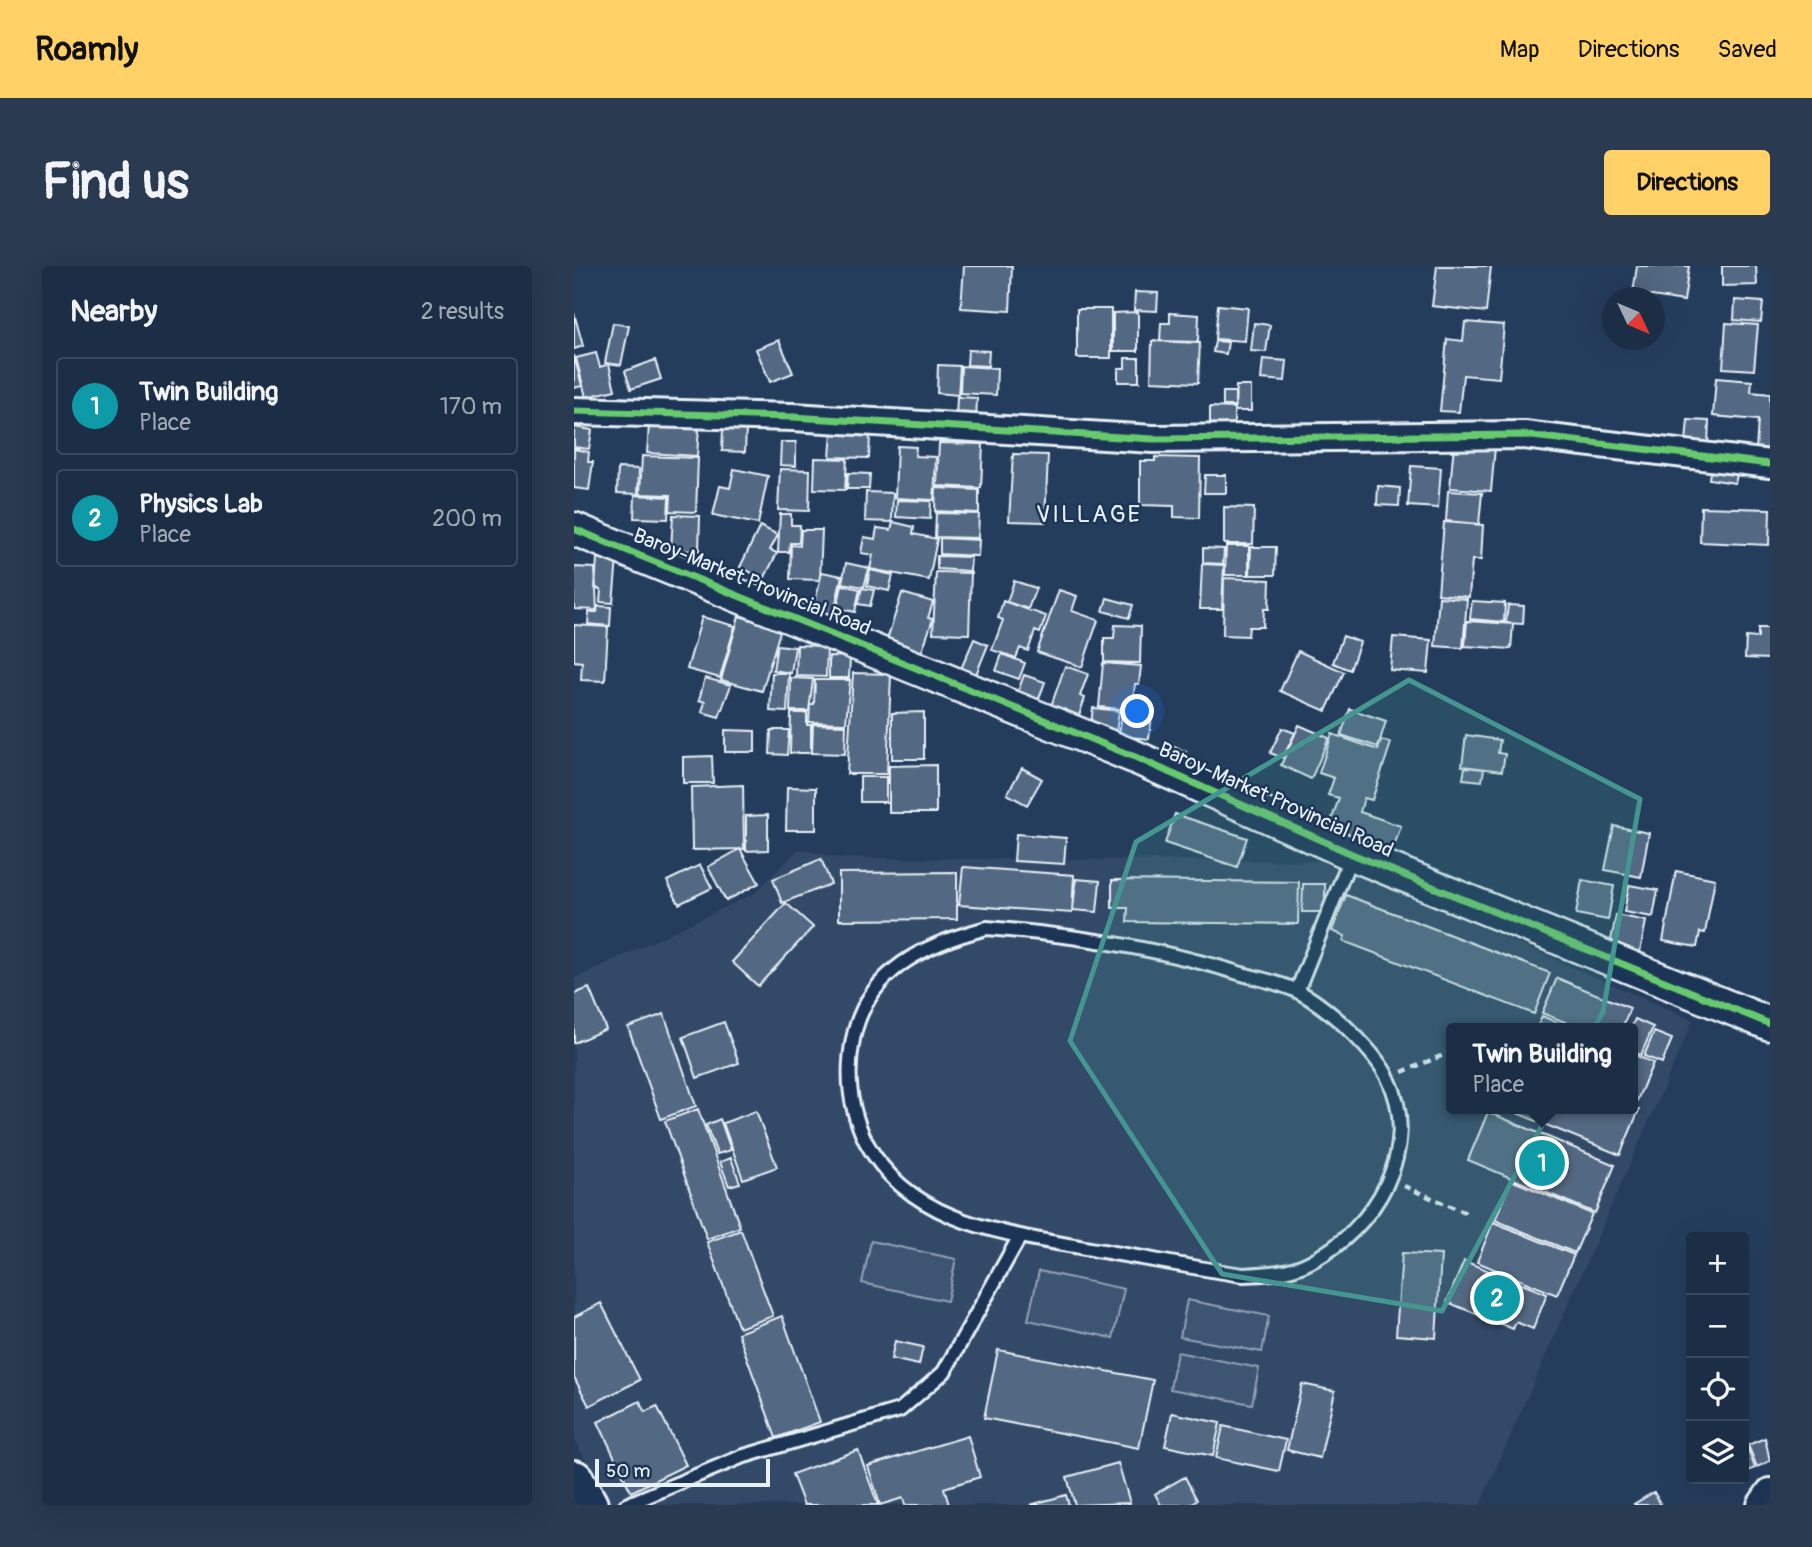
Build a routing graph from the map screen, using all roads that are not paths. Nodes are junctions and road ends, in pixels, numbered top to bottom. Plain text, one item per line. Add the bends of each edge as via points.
1 (574, 411) edge
2 (1770, 464) edge
3 (574, 529) edge
4 (1352, 854) junction
5 (1297, 990) junction
6 (1770, 1024) edge
7 (1020, 1236) junction
8 (574, 1480) edge
9 (1770, 1492) edge
10 (588, 1505) edge
11 (626, 1505) edge
12 (1761, 1505) edge

1 - 2 street via 793,417 1153,439 1524,435
3 - 4 street, Baroy-Market Provincial Road via 1135,757
4 - 5 lane
4 - 6 street, Baroy-Market Provincial Road
5 - 7 lane via 1363,1042 1388,1077 1399,1113 1400,1143 1390,1180 1367,1217 1339,1244 1308,1263 1276,1273 1230,1274
5 - 7 lane via 1168,954 1075,935 987,928 912,954 881,981 857,1019 848,1063 859,1128 891,1178 930,1207
7 - 11 lane via 944,1372 900,1410 752,1453
8 - 10 highway
9 - 12 street

